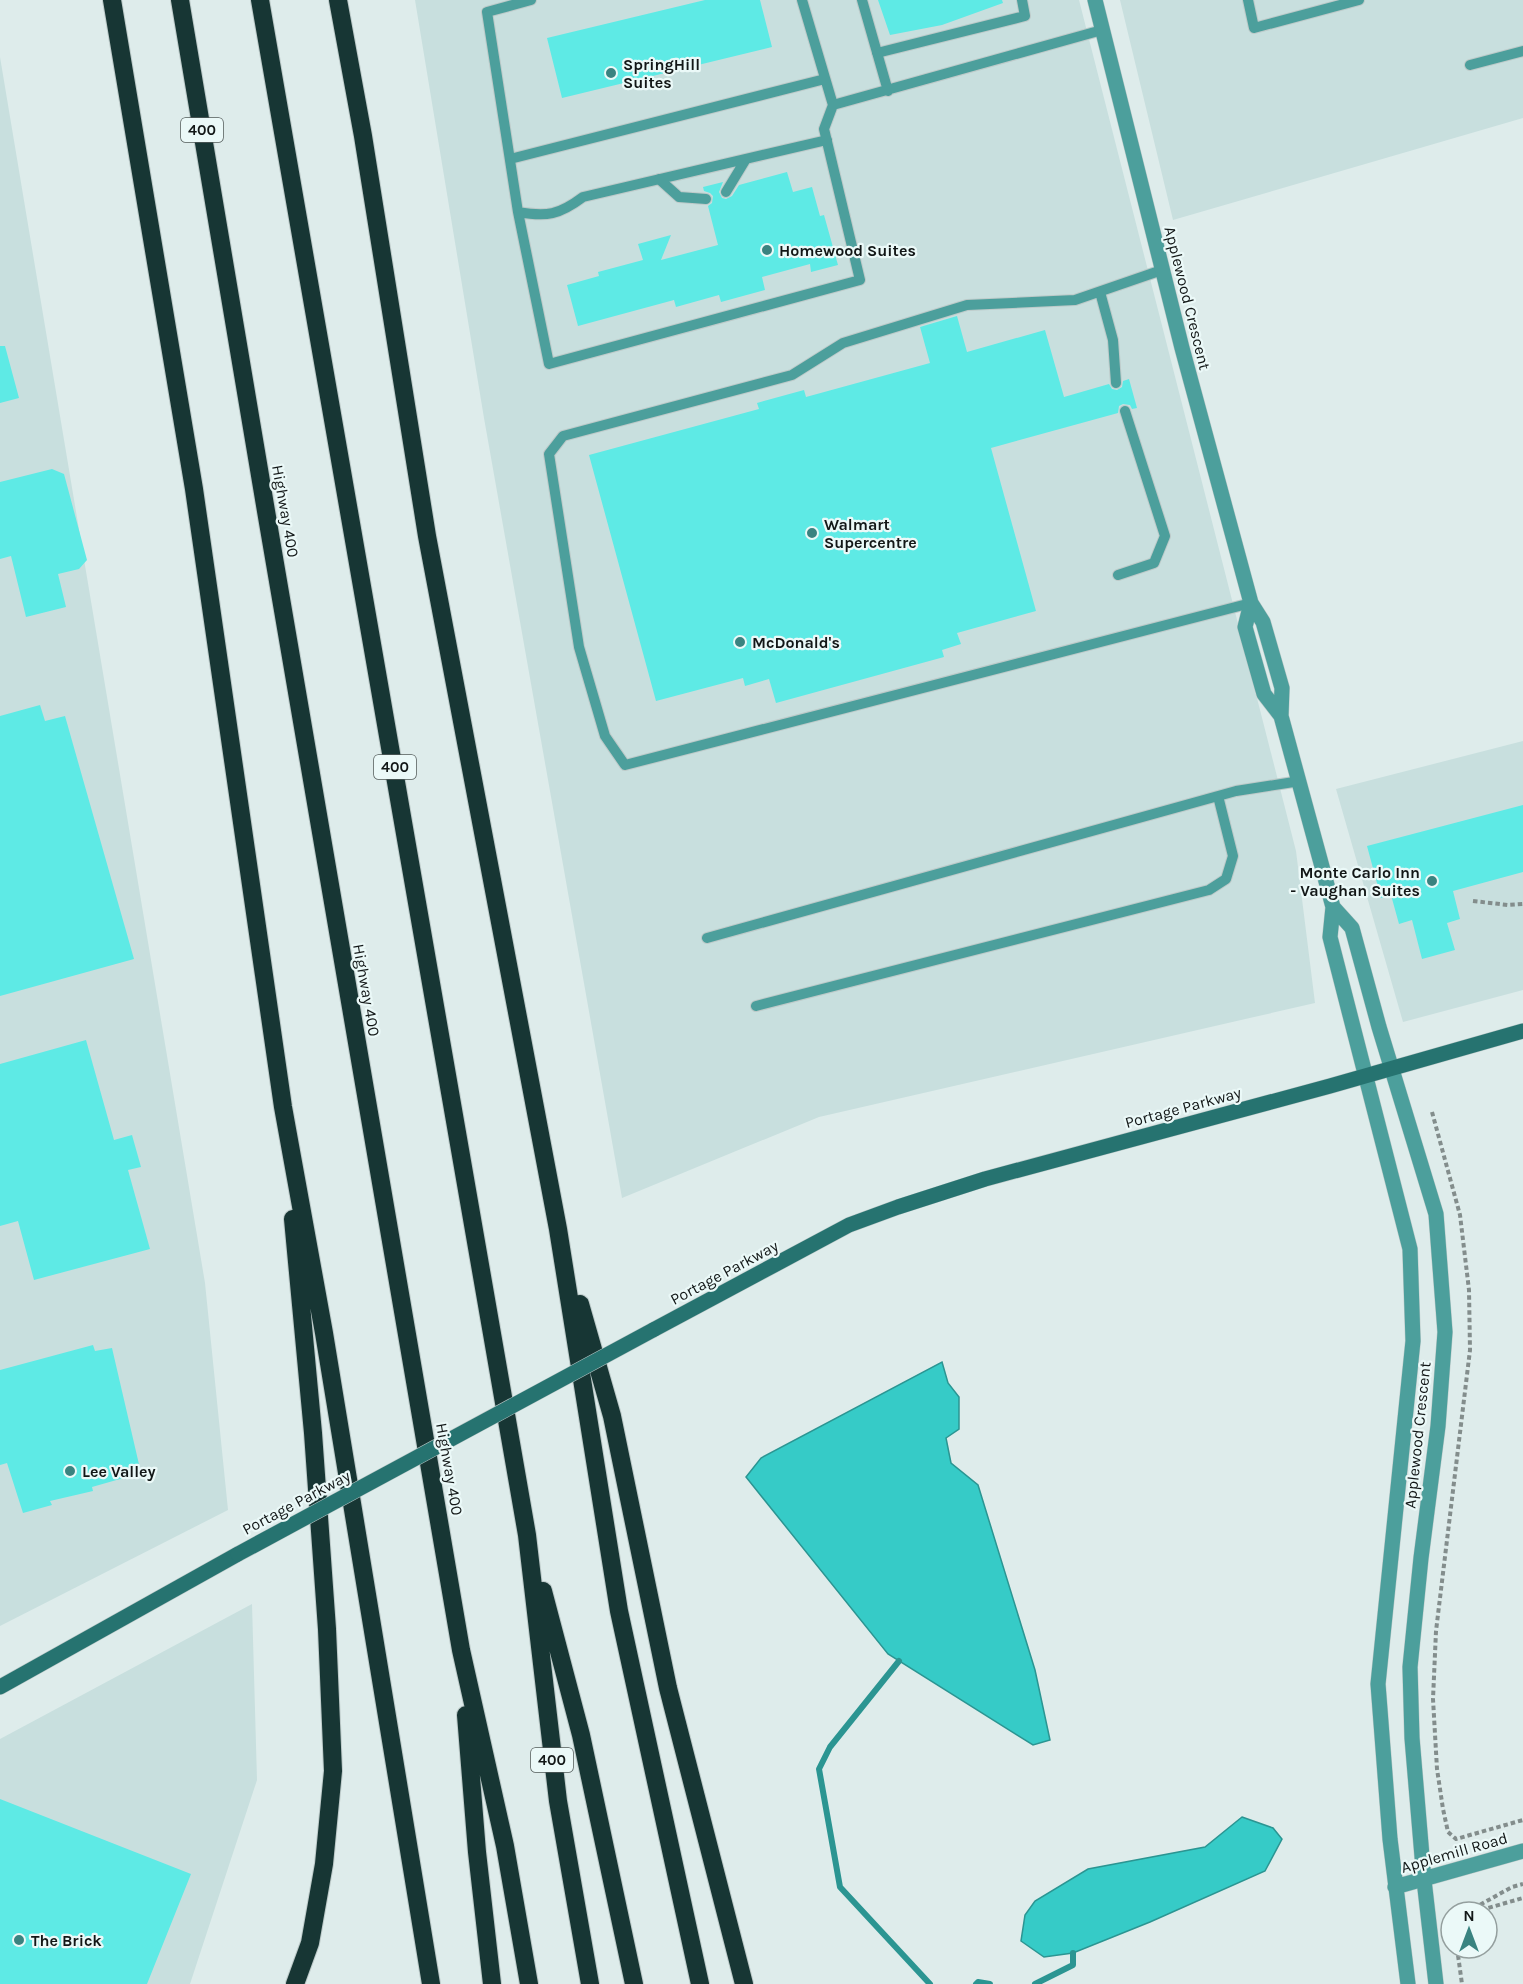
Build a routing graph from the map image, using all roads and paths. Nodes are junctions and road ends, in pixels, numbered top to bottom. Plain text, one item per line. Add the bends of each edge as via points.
1 (112, 0) edge
2 (180, 0) edge
3 (260, 0) edge
4 (338, 0) edge
5 (531, 0) edge
6 (802, 0) edge
7 (862, 0) edge
8 (1022, 0) edge
9 (1095, 0) edge
10 (1248, 0) edge
11 (1359, 0) edge
12 (1102, 30) junction
13 (1523, 51) edge
14 (877, 53) junction
15 (1470, 65) dead end
16 (825, 78) junction
17 (888, 91) junction
18 (833, 105) junction
19 (827, 140) junction
20 (510, 159) junction
21 (746, 159) junction
22 (659, 179) junction
23 (726, 192) dead end
24 (706, 199) dead end
25 (518, 212) junction
26 (1162, 270) junction
27 (1100, 292) junction
28 (1116, 382) dead end
29 (1125, 411) dead end
30 (1119, 575) dead end
31 (1251, 603) junction
32 (1300, 781) junction
33 (1218, 796) junction
34 (1473, 901) dead end
35 (1523, 904) edge
36 (1333, 907) junction
37 (707, 938) dead end
38 (756, 1006) dead end
39 (1523, 1031) edge
40 (1392, 1068) junction
41 (1367, 1075) junction
42 (283, 1107) junction
43 (558, 1229) junction
44 (527, 1535) junction
45 (461, 1650) junction
46 (0, 1687) edge
47 (1523, 1820) edge
48 (1456, 1839) dead end
49 (1523, 1851) edge
50 (1424, 1880) junction
51 (1523, 1884) edge
52 (1395, 1887) junction
53 (1523, 1898) edge
54 (1489, 1900) edge
55 (1499, 1905) edge
56 (1459, 1960) edge
57 (295, 1984) edge
58 (431, 1984) edge
59 (492, 1984) edge
60 (529, 1984) edge
61 (590, 1984) edge
62 (634, 1984) edge
63 (699, 1984) edge
64 (744, 1984) edge
65 (1408, 1984) edge
66 (1436, 1984) edge
67 (1462, 1984) edge

1 - 42 highway via 194,489
2 - 45 highway, Highway 400 / 400
3 - 44 highway, 400
4 - 43 highway via 429,548
5 - 20 lane via 487,12
6 - 16 lane
7 - 14 lane
8 - 14 lane via 1025,16
9 - 12 street, Applewood Crescent
10 - 11 lane via 1254,28
12 - 17 lane
12 - 26 street, Applewood Crescent
13 - 15 lane
14 - 17 lane
16 - 18 lane
16 - 20 lane
17 - 18 lane
18 - 19 lane via 824,129
19 - 21 lane
19 - 25 lane via 860,280 549,364
20 - 25 lane
21 - 22 lane
21 - 23 lane
22 - 24 lane via 679,197
22 - 25 lane via 583,197 567,210 550,214
26 - 27 lane
26 - 31 street, Applewood Crescent
27 - 28 lane via 1113,340
27 - 31 lane via 1075,300 967,305 843,343 792,375 563,436 549,454 579,647 605,736 625,765
29 - 30 lane via 1165,536 1154,563
31 - 32 street, Applewood Crescent via 1263,622 1282,688 1281,716
32 - 33 lane
32 - 36 street, Applewood Crescent
33 - 37 lane
33 - 38 lane via 1233,856 1226,879 1209,890
34 - 35 path
36 - 40 street, Applewood Crescent via 1352,928
36 - 41 street, Applewood Crescent via 1330,937
39 - 40 street, Portage Parkway
40 - 41 street, Portage Parkway
40 - 50 street, Applewood Crescent via 1436,1214 1445,1332 1410,1667
41 - 46 street, Portage Parkway, bridge via 985,1179 849,1225 238,1554
41 - 52 street, Applewood Crescent via 1411,1261 1413,1341 1378,1684
42 - 57 highway via 313,1433 333,1771 324,1864 310,1943
42 - 58 highway
43 - 63 highway via 619,1611
43 - 64 highway via 612,1416 668,1688
44 - 61 highway, 400 via 558,1801
44 - 62 highway via 584,1746
45 - 59 highway
45 - 60 highway, Highway 400 / 400 via 505,1846
47 - 48 path
49 - 50 street, Applemill Road
50 - 52 street, Applemill Road
50 - 66 street, Applewood Crescent
51 - 54 path
52 - 65 street, Applewood Crescent
53 - 55 path
56 - 67 path

